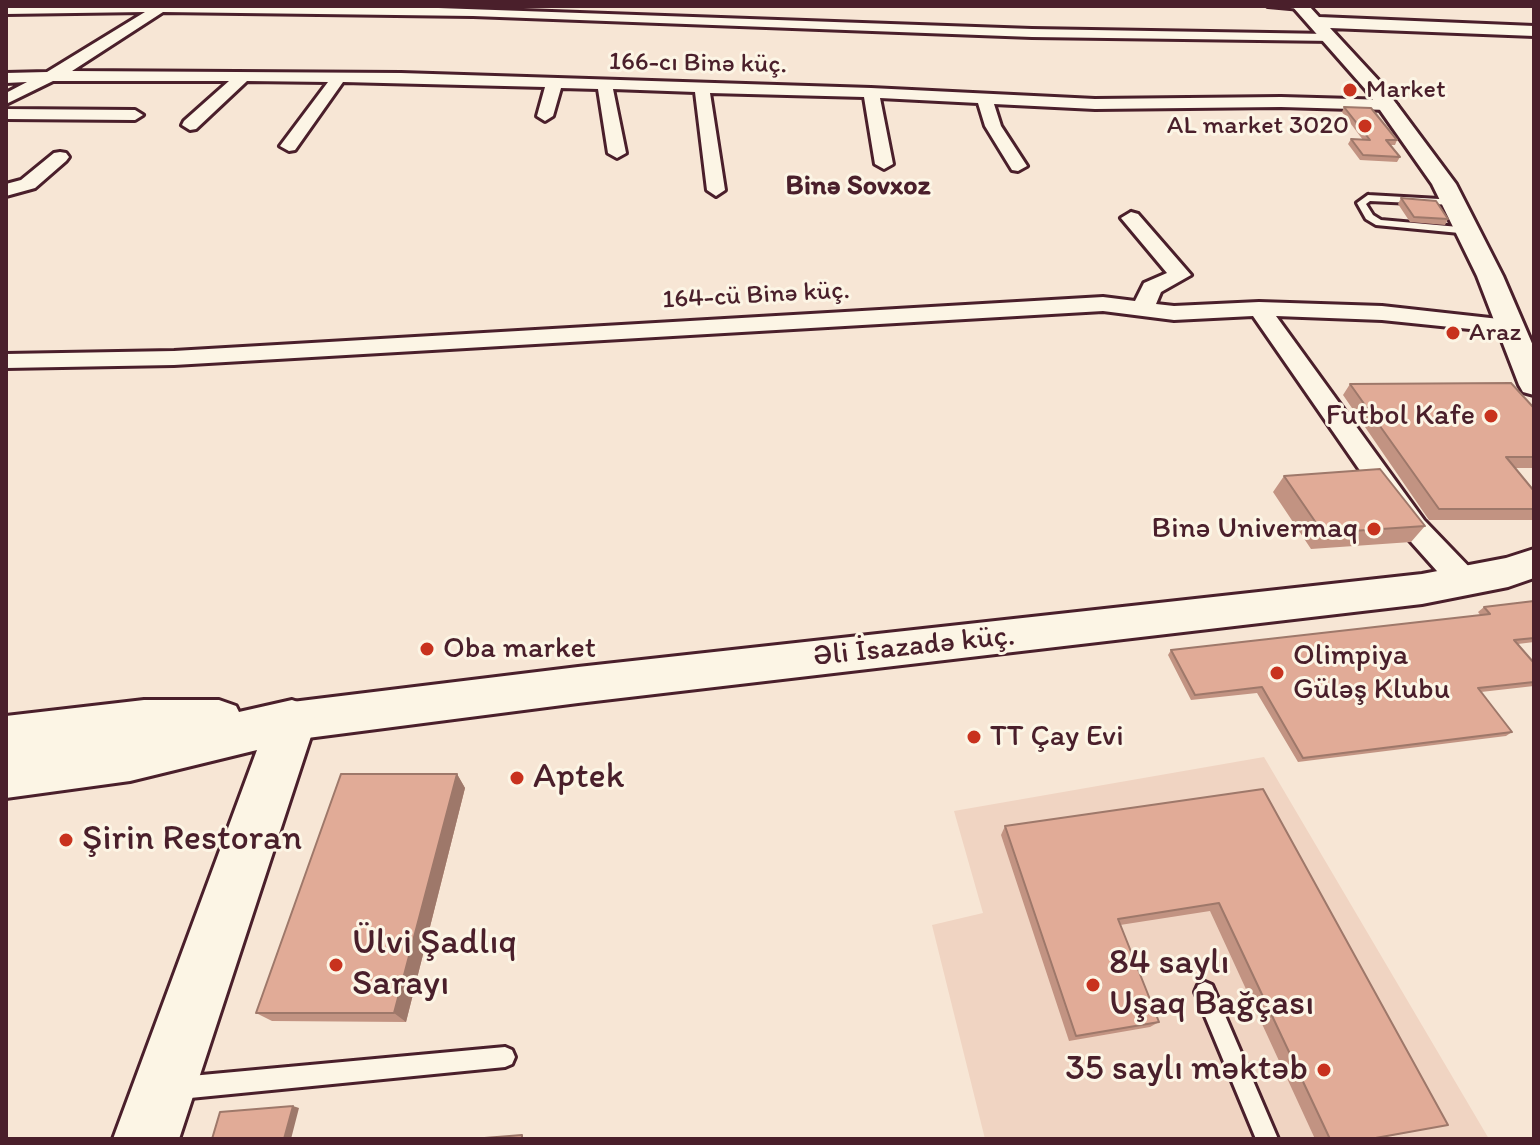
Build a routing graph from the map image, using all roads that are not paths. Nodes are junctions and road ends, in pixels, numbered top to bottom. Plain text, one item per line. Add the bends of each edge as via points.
1 (1271, 6) edge
2 (162, 7) edge
3 (476, 9) edge
4 (6, 10) edge
5 (1311, 18) edge
6 (1534, 31) edge
7 (245, 75) junction
8 (339, 77) junction
9 (6, 78) edge
10 (45, 79) junction
11 (554, 84) junction
12 (605, 86) junction
13 (702, 88) junction
14 (871, 93) junction
15 (6, 99) edge
16 (985, 99) junction
17 (1389, 105) junction
18 (6, 114) edge
19 (135, 115) dead end
20 (545, 116) dead end
21 (190, 125) dead end
22 (289, 146) dead end
23 (617, 153) dead end
24 (60, 157) dead end
25 (884, 164) dead end
26 (1018, 166) dead end
27 (6, 190) edge
28 (716, 190) dead end
29 (1454, 202) junction
30 (1131, 218) dead end
31 (1470, 231) junction
32 (1143, 308) junction
33 (1259, 309) junction
34 (1509, 326) junction
35 (6, 361) edge
36 (1528, 361) edge
37 (1534, 385) edge
38 (1534, 563) edge
39 (1464, 581) junction
40 (292, 721) junction
41 (6, 738) edge
42 (137, 739) junction
43 (6, 775) edge
44 (1205, 992) dead end
45 (505, 1057) dead end
46 (155, 1114) edge
47 (1267, 1139) edge

1 - 5 lane
2 - 3 street
2 - 4 street
2 - 10 street
3 - 5 street via 1064,34
5 - 6 street
5 - 17 street
7 - 8 street, 166-cı Binə küç.
7 - 10 street, 166-cı Binə küç.
7 - 21 street
8 - 11 street, 166-cı Binə küç.
8 - 22 street
9 - 10 street, 166-cı Binə küç.
10 - 15 street
11 - 12 street, 166-cı Binə küç.
11 - 20 street
12 - 13 street, 166-cı Binə küç.
12 - 23 street
13 - 14 street, 166-cı Binə küç.
13 - 28 street
14 - 16 street, 166-cı Binə küç.
14 - 25 street
16 - 17 street, 166-cı Binə küç. via 1059,109 1281,102
16 - 26 street via 993,126
17 - 29 street
18 - 19 street
24 - 27 street via 28,184
29 - 31 street
29 - 31 lane via 1368,198 1361,203 1379,223
30 - 32 street via 1180,275 1152,288
31 - 34 street
32 - 33 street, 164-cü Binə küç. via 1174,313
32 - 35 street, 164-cü Binə küç. via 1103,304 190,357
33 - 34 street, 164-cü Binə küç. via 1382,313
33 - 39 street via 1414,527
34 - 36 street
36 - 37 street
38 - 39 street, Əli İsazadə küç.
39 - 40 street, Əli İsazadə küç.
40 - 42 main road
40 - 46 main road
41 - 42 main road
42 - 43 main road
44 - 47 lane
45 - 46 lane

